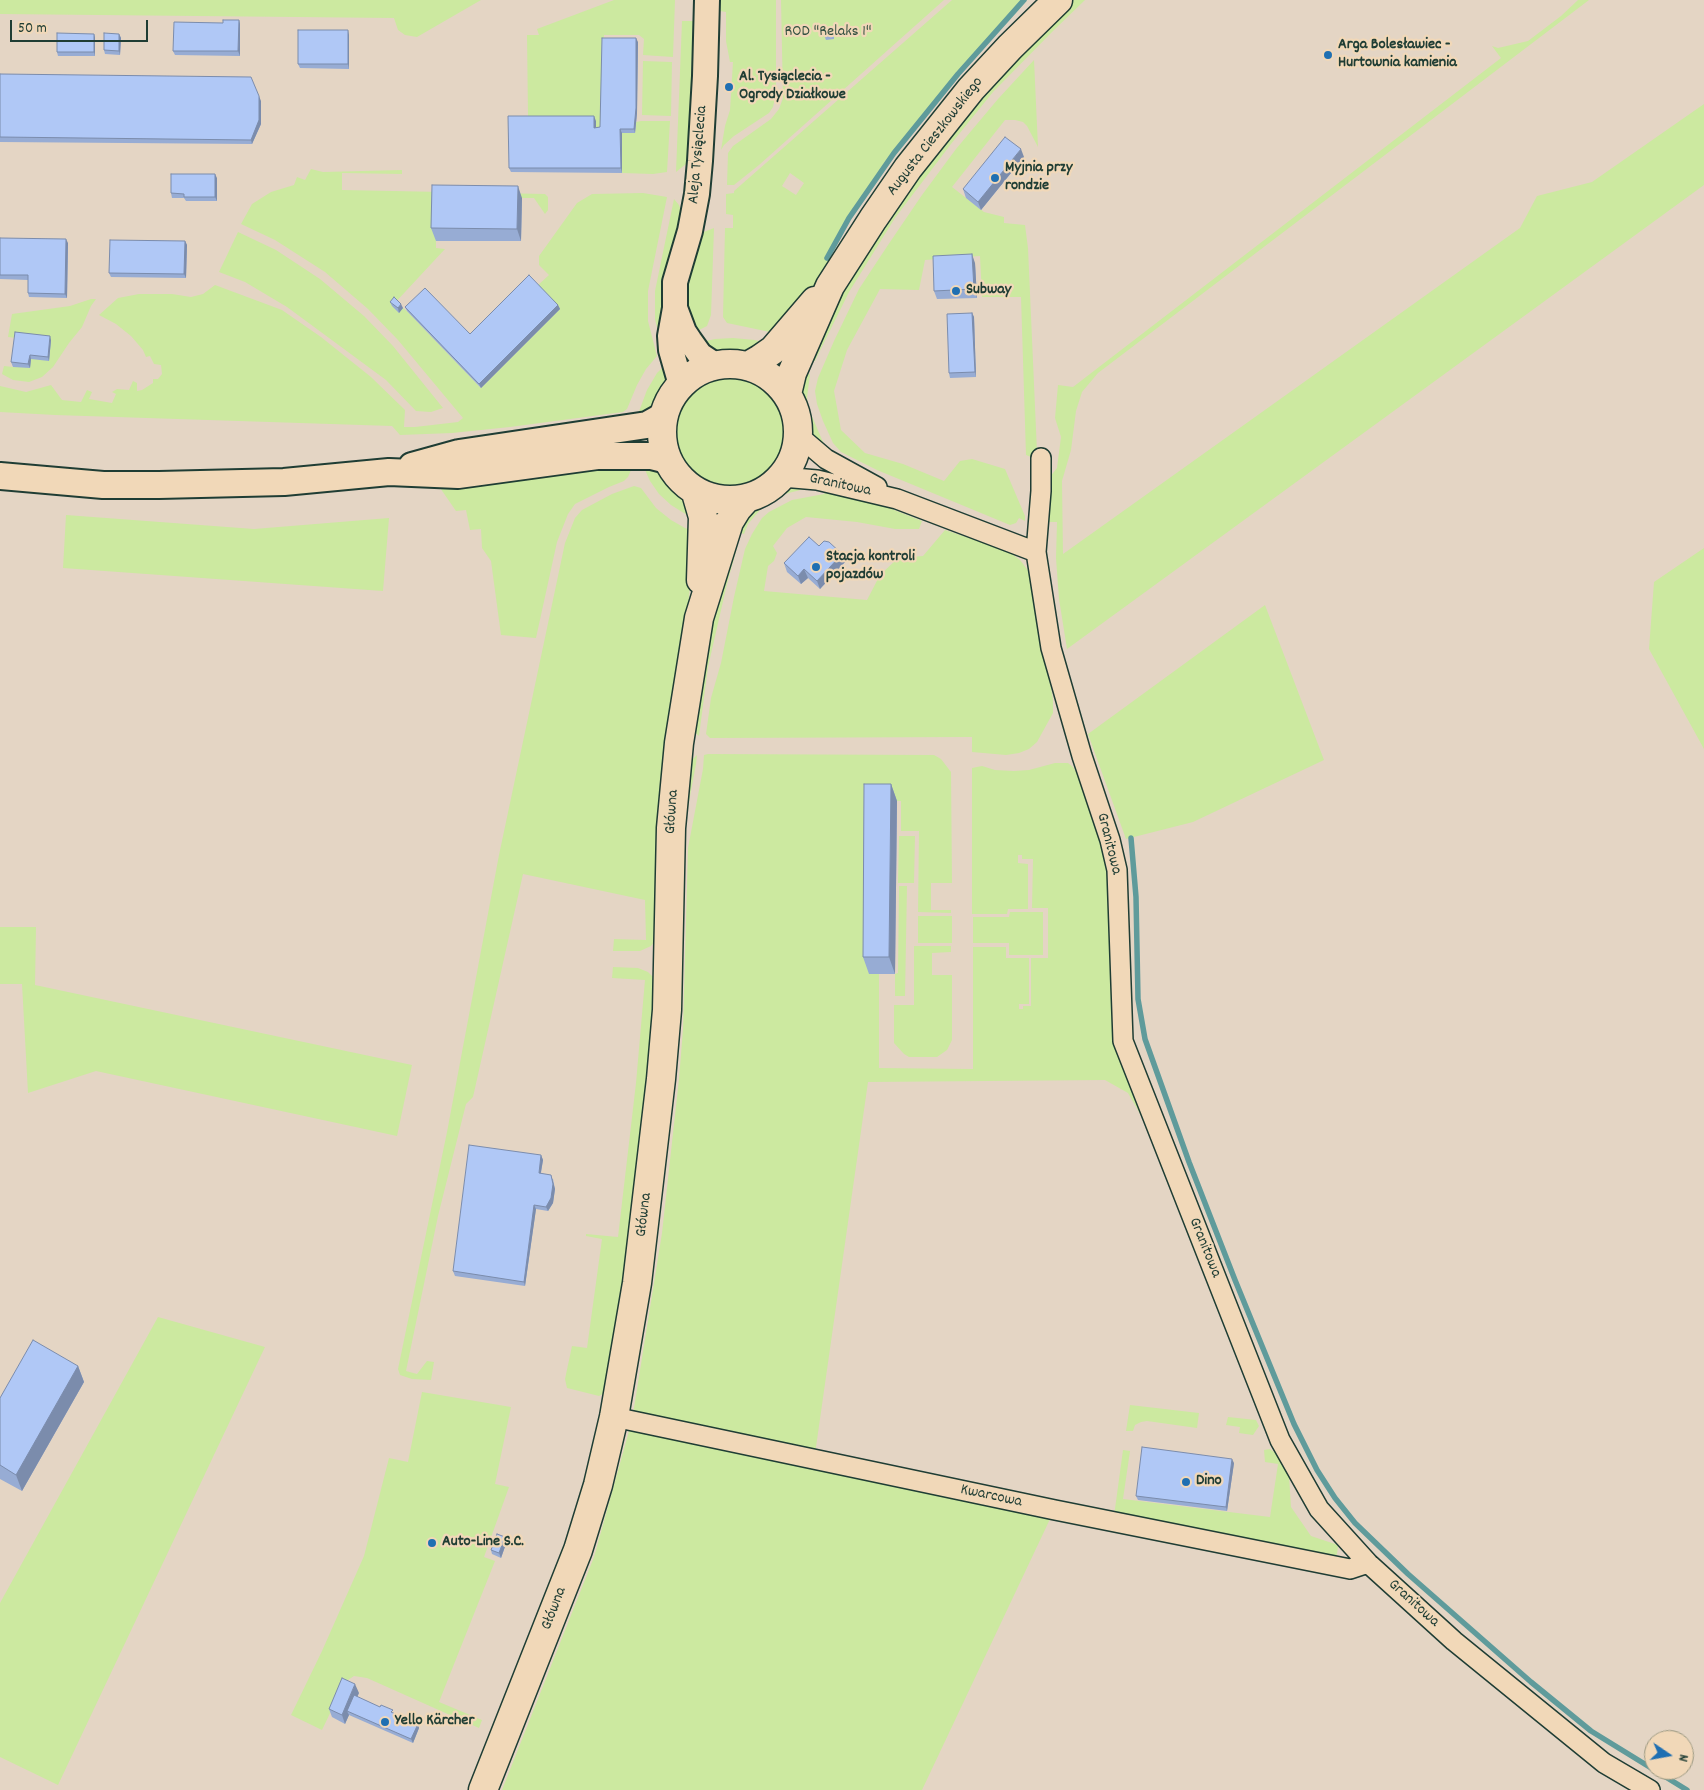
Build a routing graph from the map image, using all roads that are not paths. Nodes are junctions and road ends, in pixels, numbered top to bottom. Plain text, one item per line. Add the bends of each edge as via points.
1 (706, 0) edge
2 (1058, 0) edge
3 (830, 286) junction
4 (675, 308) junction
5 (715, 365) junction
6 (748, 366) junction
7 (680, 385) junction
8 (787, 394) junction
9 (663, 416) junction
10 (799, 436) junction
11 (1041, 458) dead end
12 (667, 460) junction
13 (389, 472) junction
14 (0, 476) edge
15 (782, 477) junction
16 (696, 493) junction
17 (746, 499) junction
18 (897, 499) junction
19 (1036, 552) junction
20 (699, 618) junction
21 (614, 1417) junction
22 (1368, 1563) junction
23 (483, 1790) edge
24 (1650, 1790) edge

1 - 4 street, Aleja Tysiąclecia via 705,76 697,194 676,282
2 - 3 main road, Augusta Cieszkowskiego via 984,75 930,140
3 - 6 main road, Augusta Cieszkowskiego via 773,350
3 - 8 main road, Augusta Cieszkowskiego via 792,373
4 - 5 street, Aleja Tysiąclecia via 690,342 700,355
4 - 7 street, Aleja Tysiąclecia via 670,336
5 - 6 main road
5 - 7 main road via 695,373
6 - 8 main road via 770,377
7 - 9 main road
8 - 10 main road via 794,408
9 - 12 main road via 663,445
9 - 13 main road via 647,425 459,453
10 - 15 main road via 796,452
10 - 18 street, Granitowa via 826,459
11 - 19 street, Granitowa
12 - 13 main road via 651,456 597,456 458,475
12 - 16 main road via 678,477
13 - 14 main road via 284,482 158,486
15 - 17 main road via 772,487
15 - 18 street, Granitowa via 817,480
16 - 17 main road via 720,501
16 - 20 main road, Główna via 703,517
17 - 20 main road, Główna via 729,522
18 - 19 street, Granitowa
19 - 22 street, Granitowa via 1051,648 1117,870 1123,1040 1280,1440 1319,1509
20 - 21 main road, Główna via 683,716 671,828 667,1010 658,1114 637,1283
21 - 22 street, Kwarcowa via 1350,1569
21 - 23 main road, Główna via 578,1550
22 - 24 street, Granitowa via 1454,1640 1597,1757

